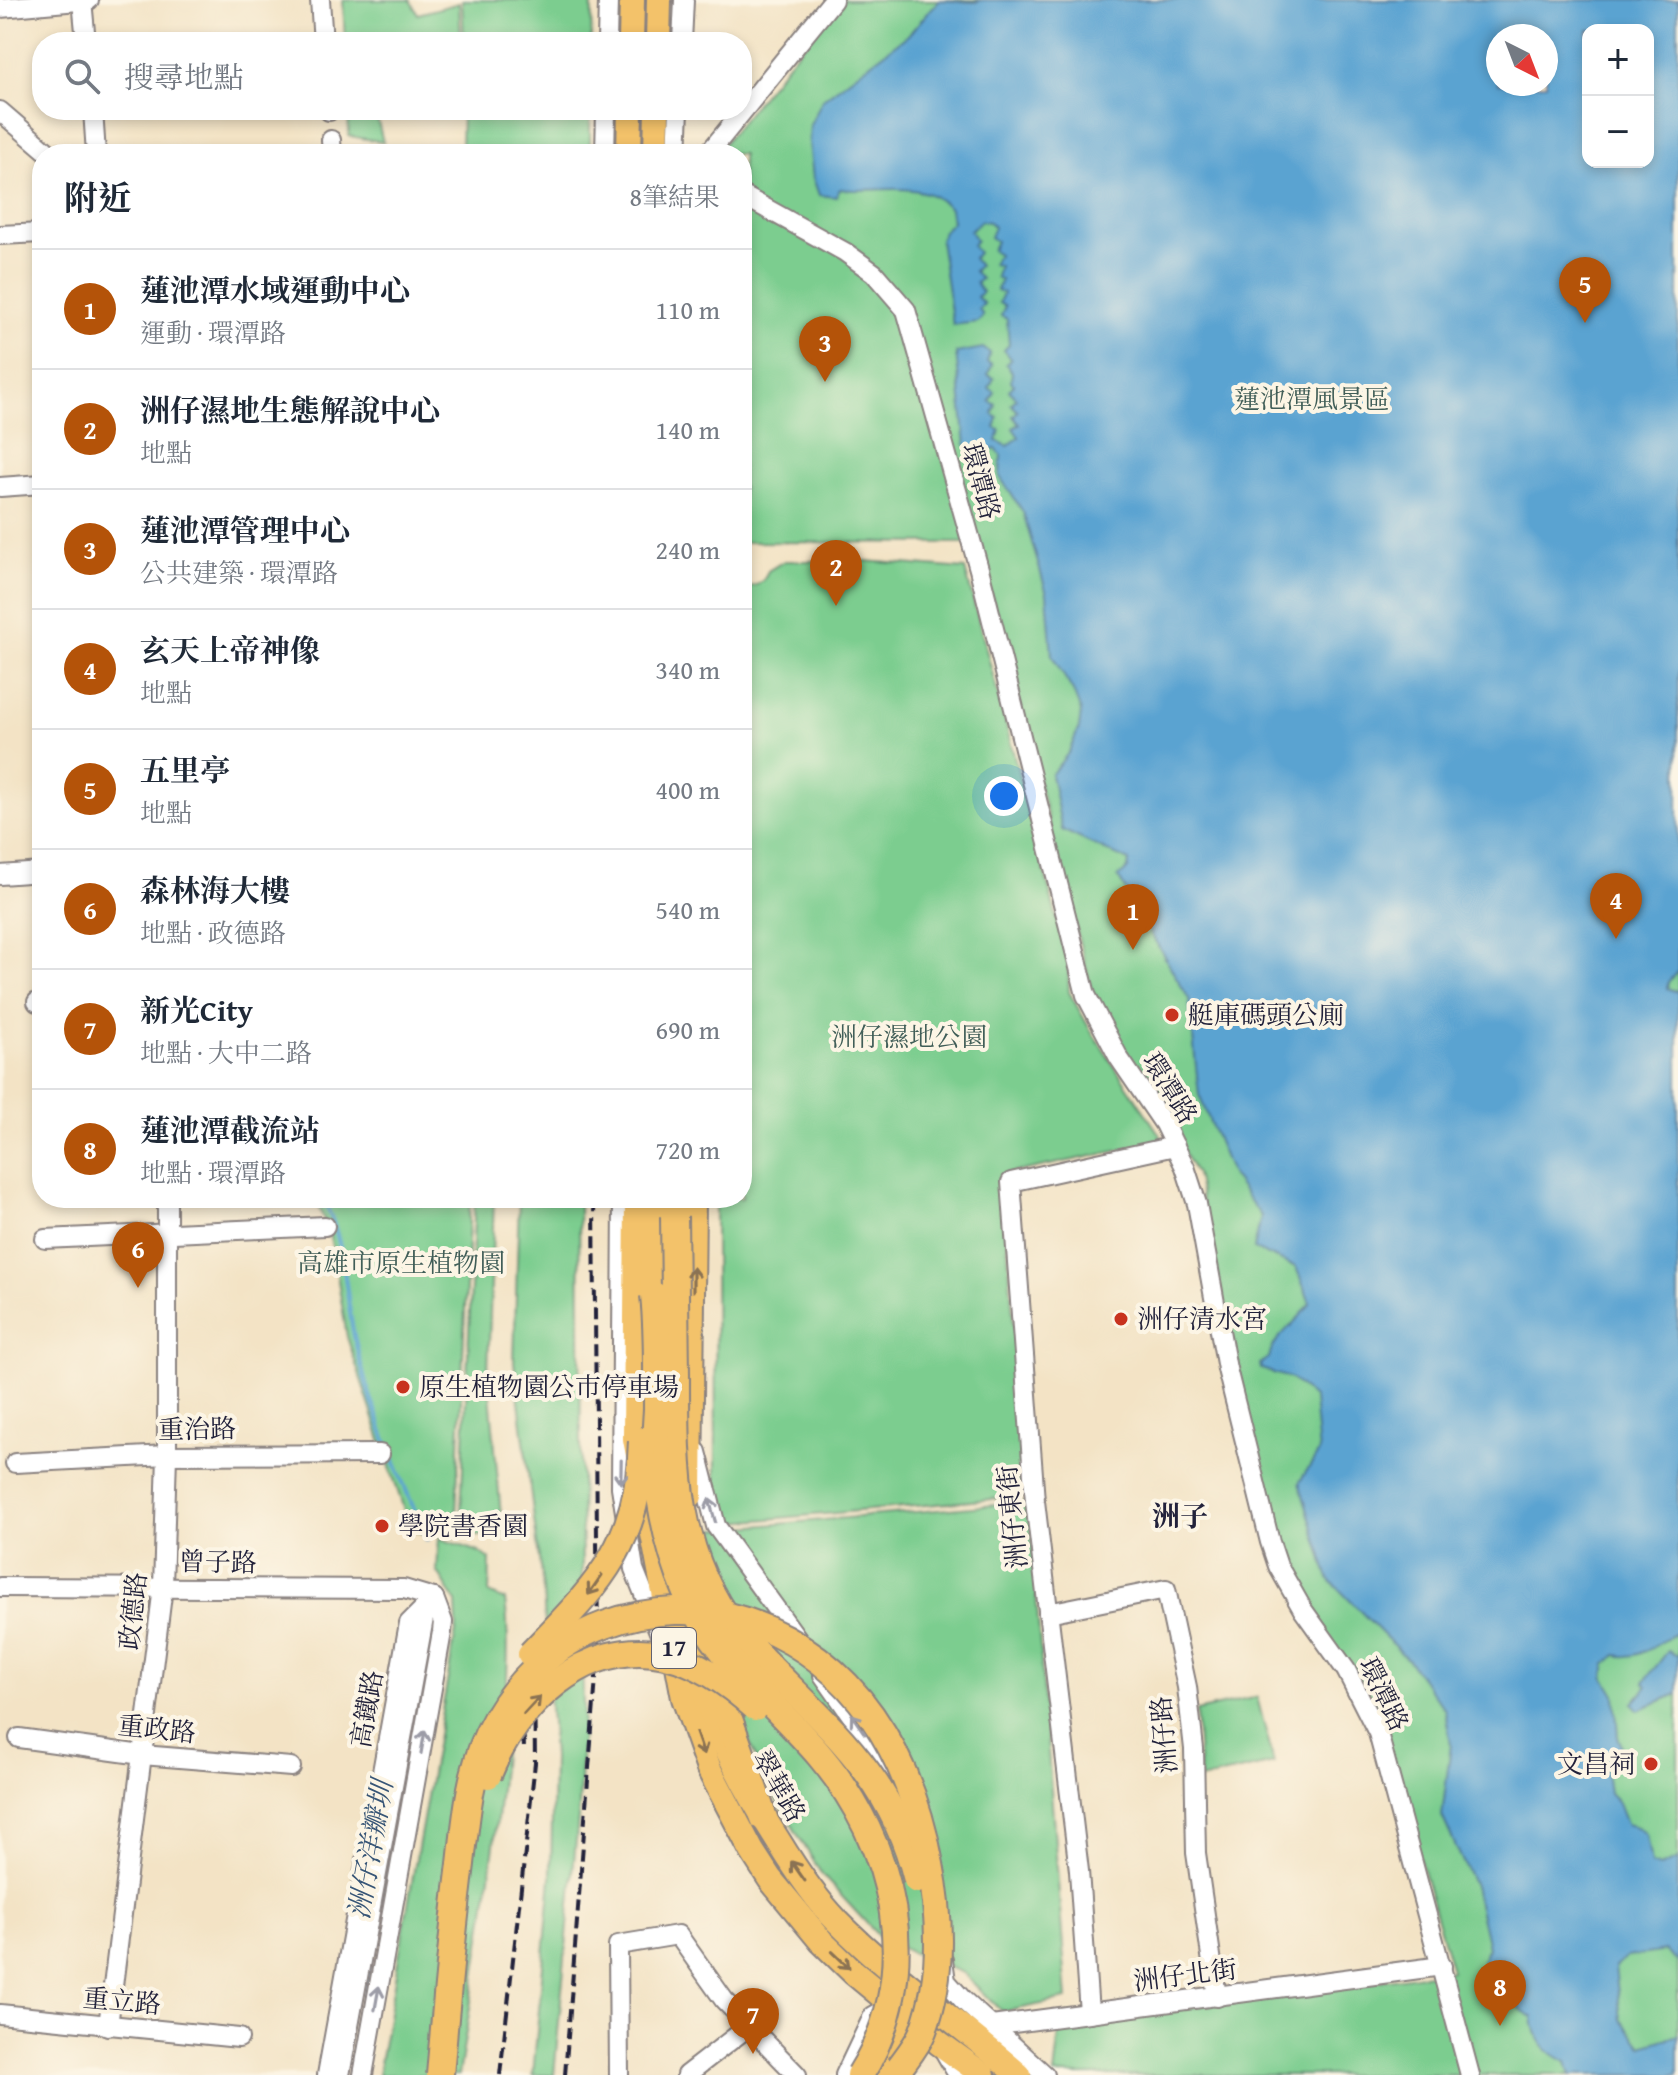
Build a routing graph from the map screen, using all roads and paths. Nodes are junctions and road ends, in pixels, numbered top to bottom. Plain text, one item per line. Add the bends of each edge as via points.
1 (82, 0) edge
2 (89, 0) edge
3 (320, 0) edge
4 (608, 0) edge
5 (632, 0) edge
6 (659, 0) edge
7 (684, 0) edge
8 (833, 0) edge
9 (0, 8) edge
10 (85, 32) edge
11 (322, 32) edge
12 (607, 32) edge
13 (631, 32) edge
14 (658, 32) edge
15 (682, 32) edge
16 (752, 100) edge
17 (0, 111) edge
18 (94, 120) edge
19 (606, 120) edge
20 (630, 120) edge
21 (657, 120) edge
22 (679, 120) edge
23 (736, 120) edge
24 (38, 144) edge
25 (95, 144) edge
26 (605, 144) edge
27 (629, 144) edge
28 (656, 144) edge
29 (677, 144) edge
30 (716, 144) edge
31 (752, 201) edge
32 (32, 233) edge
33 (0, 235) edge
34 (32, 485) edge
35 (0, 487) edge
36 (32, 873) edge
37 (0, 875) edge
38 (1175, 1146) junction
39 (167, 1208) edge
40 (623, 1208) edge
41 (637, 1208) edge
42 (653, 1208) edge
43 (674, 1208) edge
44 (693, 1208) edge
45 (325, 1226) dead end
46 (168, 1235) junction
47 (45, 1239) dead end
48 (654, 1295) junction
49 (692, 1428) junction
50 (380, 1454) dead end
51 (167, 1455) junction
52 (15, 1463) dead end
53 (0, 1587) edge
54 (163, 1587) junction
55 (434, 1598) junction
56 (1048, 1613) junction
57 (684, 1698) junction
58 (19, 1738) dead end
59 (142, 1755) junction
60 (291, 1767) dead end
61 (840, 1784) junction
62 (764, 1818) junction
63 (1442, 1966) junction
64 (946, 1981) junction
65 (914, 1989) junction
66 (1217, 1997) junction
67 (886, 2007) junction
68 (1089, 2013) junction
69 (0, 2014) edge
70 (912, 2020) junction
71 (108, 2026) junction
72 (990, 2026) junction
73 (748, 2027) junction
74 (963, 2028) junction
75 (239, 2038) dead end
76 (932, 2047) junction
77 (881, 2073) edge
78 (327, 2075) edge
79 (340, 2075) edge
80 (363, 2075) edge
81 (429, 2075) edge
82 (440, 2075) edge
83 (447, 2075) edge
84 (619, 2075) edge
85 (686, 2075) edge
86 (797, 2075) edge
87 (958, 2075) edge
88 (983, 2075) edge
89 (1019, 2075) edge
90 (1045, 2075) edge
91 (1470, 2075) edge

1 - 2 street
1 - 9 street
1 - 10 street
3 - 11 street
4 - 12 street
5 - 13 main road
6 - 14 main road
7 - 15 street
8 - 16 street
17 - 24 street
18 - 25 street
19 - 26 street
20 - 27 main road
21 - 28 main road
22 - 29 street
23 - 30 street
31 - 38 street, 環潭路 via 845,252 874,273 906,310 979,569 1086,995
32 - 33 street
34 - 35 street
36 - 37 street
38 - 56 street, 洲仔東街 via 1011,1182
38 - 63 street, 環潭路 via 1197,1204 1227,1369 1270,1542 1290,1588 1346,1670 1378,1733
39 - 46 street, 政德路
40 -> 57 street, 翠華路 via 621,1487 634,1569
41 - 57 main road, 翠華路 / 17 via 635,1439
42 - 48 highway
43 - 77 highway, bridge via 676,1458 681,1504 702,1576 719,1608 761,1659 864,1765 900,1824 912,1857 924,1940 916,2002
49 -> 44 main road, 翠華路 / 17
45 - 46 street
46 - 47 street
46 - 51 street, 政德路
48 - 61 highway, bridge via 656,1462 666,1537 687,1593 731,1662
48 -> 81 highway, bridge via 641,1464 634,1510 617,1553 588,1596 506,1684 472,1744 465,1768 442,1921
49 - 62 main road, 翠華路 / 17 via 689,1625 708,1702 729,1756
64 -> 49 street, 翠華路 via 931,1872 915,1811 716,1526
50 - 51 street, 重治路
51 - 52 street, 重治路
51 - 54 street, 政德路
53 - 54 street, 曾子路
54 - 55 street, 曾子路 via 404,1589
54 - 59 street, 政德路
55 - 78 street, 高鐵路 via 409,1623
55 - 79 street, 高鐵路 via 424,1618
80 -> 55 street via 442,1632
56 - 66 street, 洲仔路 via 1166,1589 1187,1687 1196,1853
56 - 68 street, 洲仔東街 via 1079,1871
57 -> 67 main road, 翠華路 / 17 via 709,1769 770,1879
58 - 59 street, 重政路
59 - 60 street, 重政路
59 - 71 street, 政德路
61 - 77 highway, bridge via 876,1844 896,1923 896,1966 878,2039
83 -> 61 highway, bridge via 471,1851 484,1789 511,1730 552,1685 589,1663 625,1653 690,1663 749,1701
65 -> 62 main road, 翠華路 / 17 via 836,1920
62 - 77 highway via 727,1707 752,1684 767,1686 836,1750 864,1789 902,1881 909,1967
63 - 66 street, 洲仔北街
63 - 91 street, 環潭路
64 - 65 street via 926,1972
64 - 72 street
65 - 67 street
65 - 70 highway
65 - 74 main road, 翠華路 / 17
66 - 68 street, 洲仔北街
67 - 70 main road, 翠華路 / 17
67 - 77 street via 872,2046
68 - 72 street, 洲仔北街
69 - 71 street, 重立路
70 - 76 main road, 翠華路 / 17
70 - 77 highway
71 - 75 street, 重立路
72 - 74 street, 洲仔北街
72 - 90 street
73 - 84 street via 678,1935 618,1945
73 - 85 street
73 - 86 street
74 - 76 street, 洲仔北街
74 - 89 main road, 翠華路 / 17
76 - 77 street, 洲仔北街
76 - 87 street, 翠華路
76 - 88 main road, 翠華路 / 17
77 - 82 highway, bridge via 922,2034 940,1947 924,1833 906,1780 865,1706 825,1663 775,1632 705,1610 619,1619 569,1642 531,1672 493,1722 471,1782

